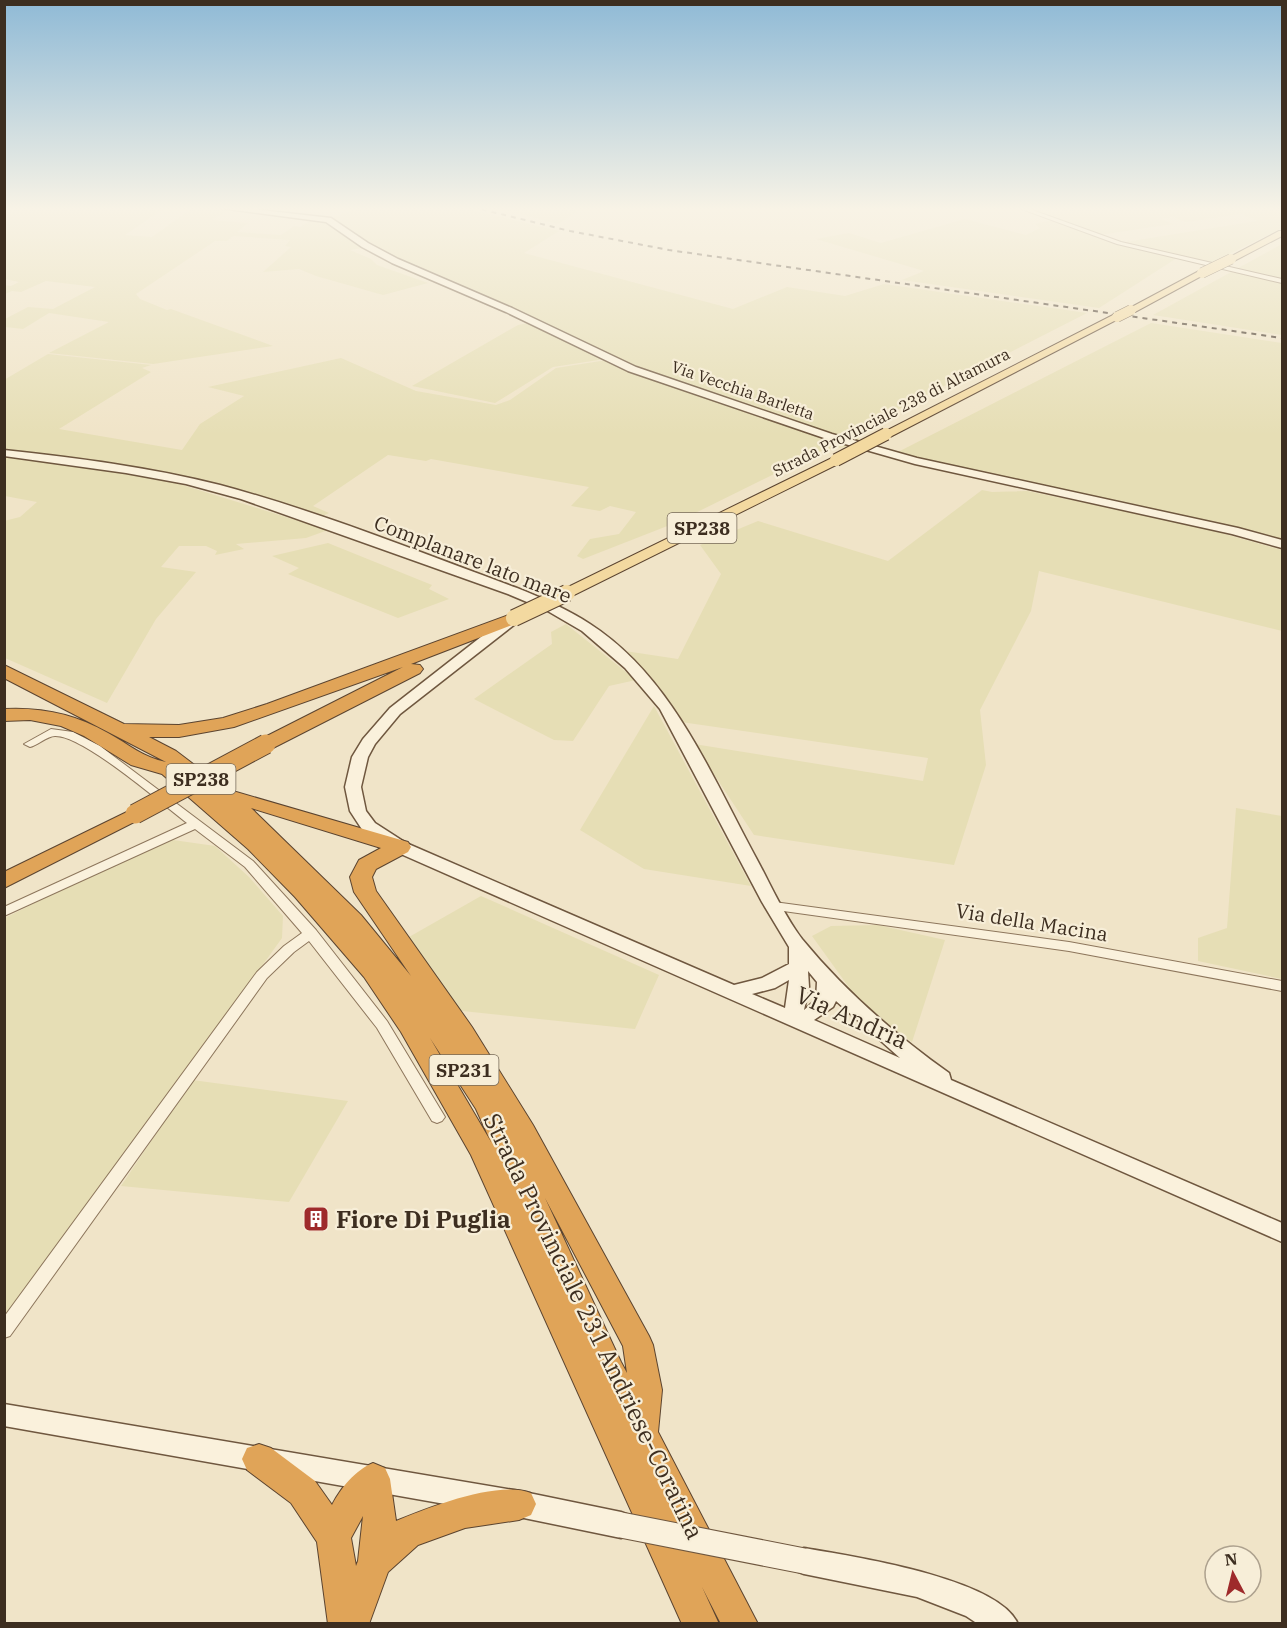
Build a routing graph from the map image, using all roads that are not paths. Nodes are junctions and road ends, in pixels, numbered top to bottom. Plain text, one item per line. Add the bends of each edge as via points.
1 (446, 283) edge
2 (1183, 283) edge
3 (4, 453) edge
4 (1282, 544) edge
5 (514, 618) junction
6 (4, 670) edge
7 (4, 680) edge
8 (76, 706) junction
9 (4, 715) edge
10 (30, 744) dead end
11 (164, 768) junction
12 (215, 791) junction
13 (195, 824) junction
14 (400, 847) junction
15 (4, 882) edge
16 (774, 906) junction
17 (4, 912) edge
18 (311, 933) junction
19 (798, 945) junction
20 (798, 967) junction
21 (827, 979) junction
22 (1282, 986) edge
23 (730, 993) junction
24 (792, 1020) junction
25 (977, 1102) junction
26 (437, 1117) dead end
27 (1282, 1233) edge
28 (4, 1331) edge
29 (4, 1415) edge
30 (642, 1434) junction
31 (259, 1459) junction
32 (373, 1479) junction
33 (519, 1504) junction
34 (334, 1537) junction
35 (375, 1561) junction
36 (346, 1623) edge
37 (351, 1623) edge
38 (701, 1623) edge
39 (740, 1623) edge
40 (1004, 1623) edge

1 - 4 street, Via Vecchia Barletta via 632,369 828,436 915,461
2 - 5 main road, Strada Provinciale 238 di Altamura / SP238, bridge
3 - 16 street, Complanare lato mare via 143,472 244,496 520,595 585,626 626,658 667,708
5 - 8 highway via 222,725 171,733 147,732 125,729
5 - 14 street, Via Andria via 395,711 360,757 353,787 358,811 369,827
5 - 15 highway, SP238, bridge
6 - 8 highway, Strada Provinciale 231 Andriese-Coratina / SP231
7 - 11 highway, Strada Provinciale 231 Andriese-Coratina / SP231 via 85,719
8 - 12 highway, Strada Provinciale 231 Andriese-Coratina / SP231 via 169,755
9 - 11 highway via 37,715 69,721 144,765
10 - 13 street via 51,732 69,734 96,747
11 - 38 highway, Strada Provinciale 231 Andriese-Coratina / SP231 via 256,844 303,892 372,971 411,1027 484,1154
12 - 14 highway
12 - 30 highway, Strada Provinciale 231 Andriese-Coratina / SP231 via 251,819 353,920 421,1005 488,1106
13 - 17 street
13 - 18 street via 249,864
14 - 23 street, Via Andria
14 - 30 highway via 367,865 361,877 365,892 463,1033 523,1132 638,1345 646,1390
16 - 19 street, Complanare lato mare
16 - 22 street, Via della Macina via 1011,938 1198,968
18 - 26 street via 382,1025
18 - 28 street via 262,975
19 - 20 street
19 - 21 street, Complanare lato mare
20 - 23 street via 768,984
20 - 24 street via 799,987
21 - 24 street via 826,1002 812,1014
21 - 25 street, Complanare lato mare via 907,1054
23 - 24 street, Via Andria
24 - 25 street, Via Andria
25 - 27 street, Via Andria
29 - 31 street
30 - 39 highway, Strada Provinciale 231 Andriese-Coratina / SP231
31 - 32 street
31 - 34 highway via 303,1492
32 - 33 street
32 - 34 highway via 349,1507
32 - 35 highway via 380,1515
33 - 35 highway via 465,1512 407,1533
33 - 40 street, bridge via 917,1583 975,1605
34 - 36 highway
35 - 37 highway

